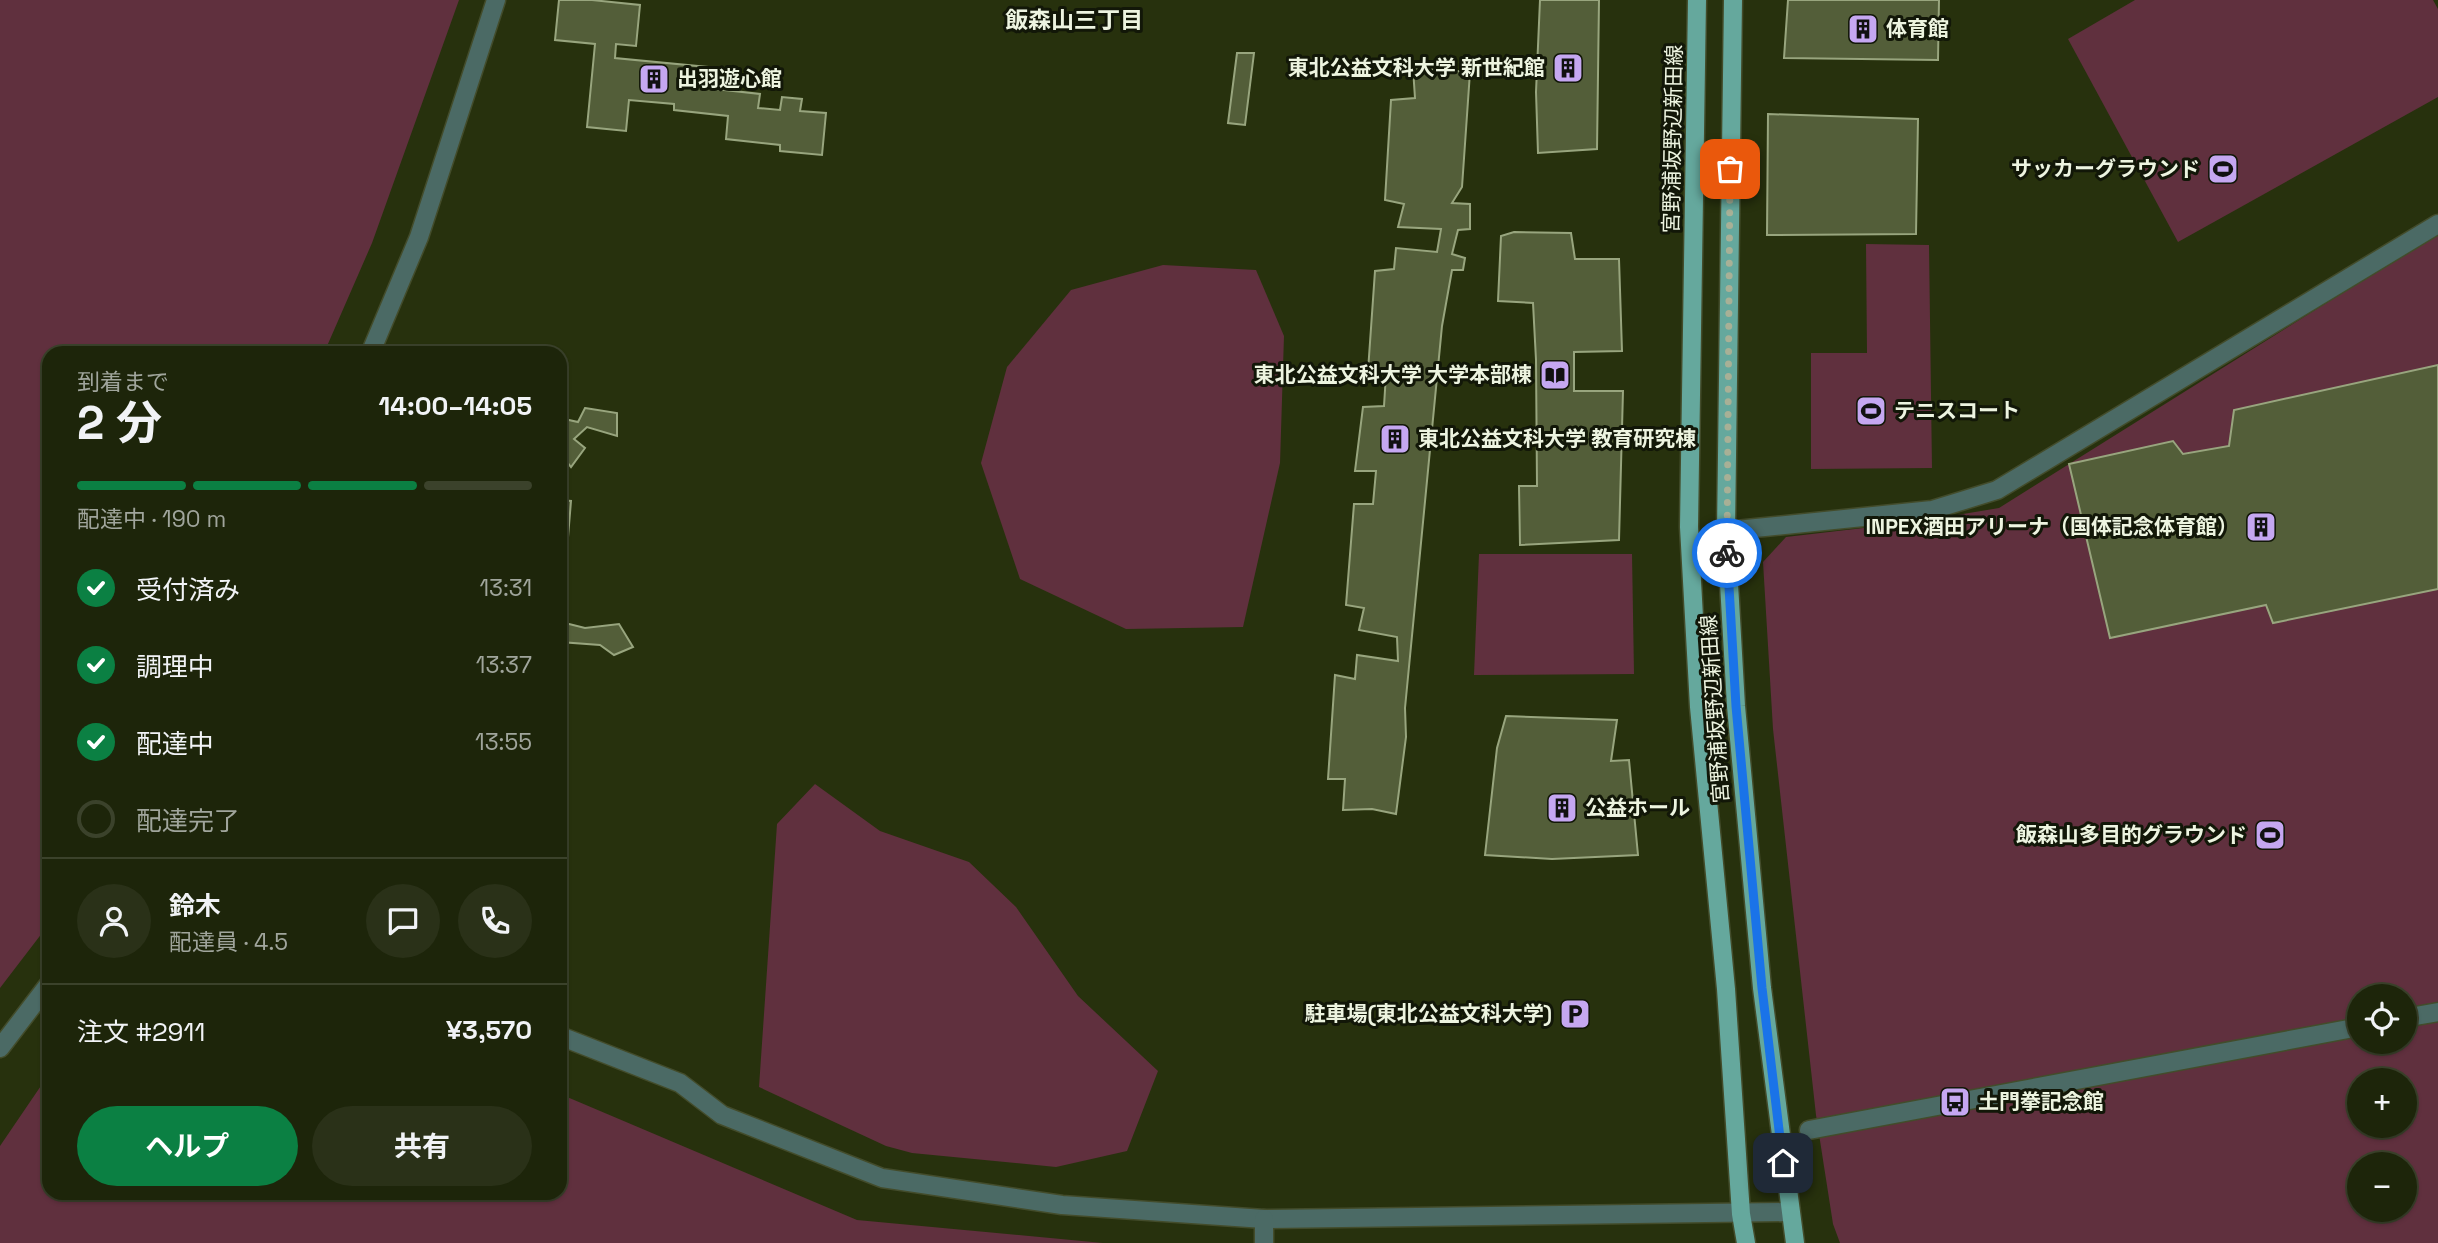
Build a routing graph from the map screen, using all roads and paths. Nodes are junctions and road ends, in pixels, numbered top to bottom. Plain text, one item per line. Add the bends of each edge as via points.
1 (496, 0) edge
2 (1697, 0) edge
3 (1733, 0) edge
4 (2438, 224) edge
5 (373, 346) edge
6 (1726, 531) junction
7 (42, 993) edge
8 (2438, 1012) edge
9 (2417, 1016) edge
10 (2347, 1029) edge
11 (567, 1039) edge
12 (0, 1048) edge
13 (1809, 1130) dead end
14 (1789, 1212) junction
15 (1741, 1214) junction
16 (1265, 1219) junction
17 (1264, 1243) edge
18 (1746, 1243) edge
19 (1795, 1243) edge

1 - 5 street via 419,237
2 - 15 main road, 宮野浦坂野辺新田線 via 1689,527 1699,707 1726,989
3 - 6 main road, 宮野浦坂野辺新田線
4 - 6 street via 1997,490 1932,510
6 - 14 main road, 宮野浦坂野辺新田線 via 1738,733
7 - 12 street
8 - 9 street
10 - 13 street
11 - 16 street via 680,1083 722,1115 882,1178 1062,1205
14 - 15 street
14 - 19 main road, 宮野浦坂野辺新田線
15 - 16 street
15 - 18 main road, 宮野浦坂野辺新田線
16 - 17 street

